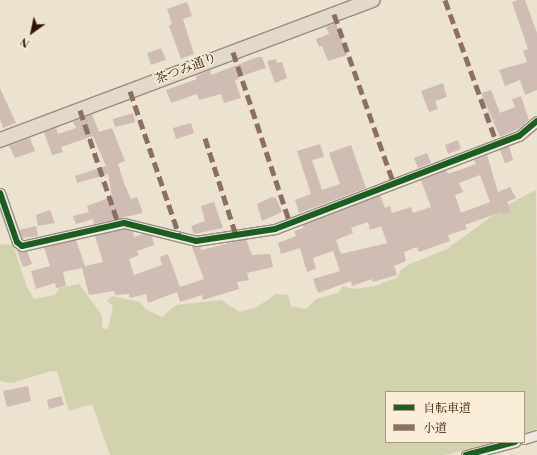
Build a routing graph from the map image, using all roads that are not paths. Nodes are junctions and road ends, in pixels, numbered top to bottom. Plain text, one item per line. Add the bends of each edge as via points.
1 (373, 0) edge
2 (537, 121) edge
3 (0, 140) edge
4 (0, 194) edge
5 (537, 435) edge
6 (525, 439) edge
7 (511, 443) edge
8 (466, 455) edge

1 - 3 main road, 茶つみ通り
2 - 4 street via 519,136 276,228 196,241 124,223 22,246 17,242
5 - 6 street
7 - 8 street

